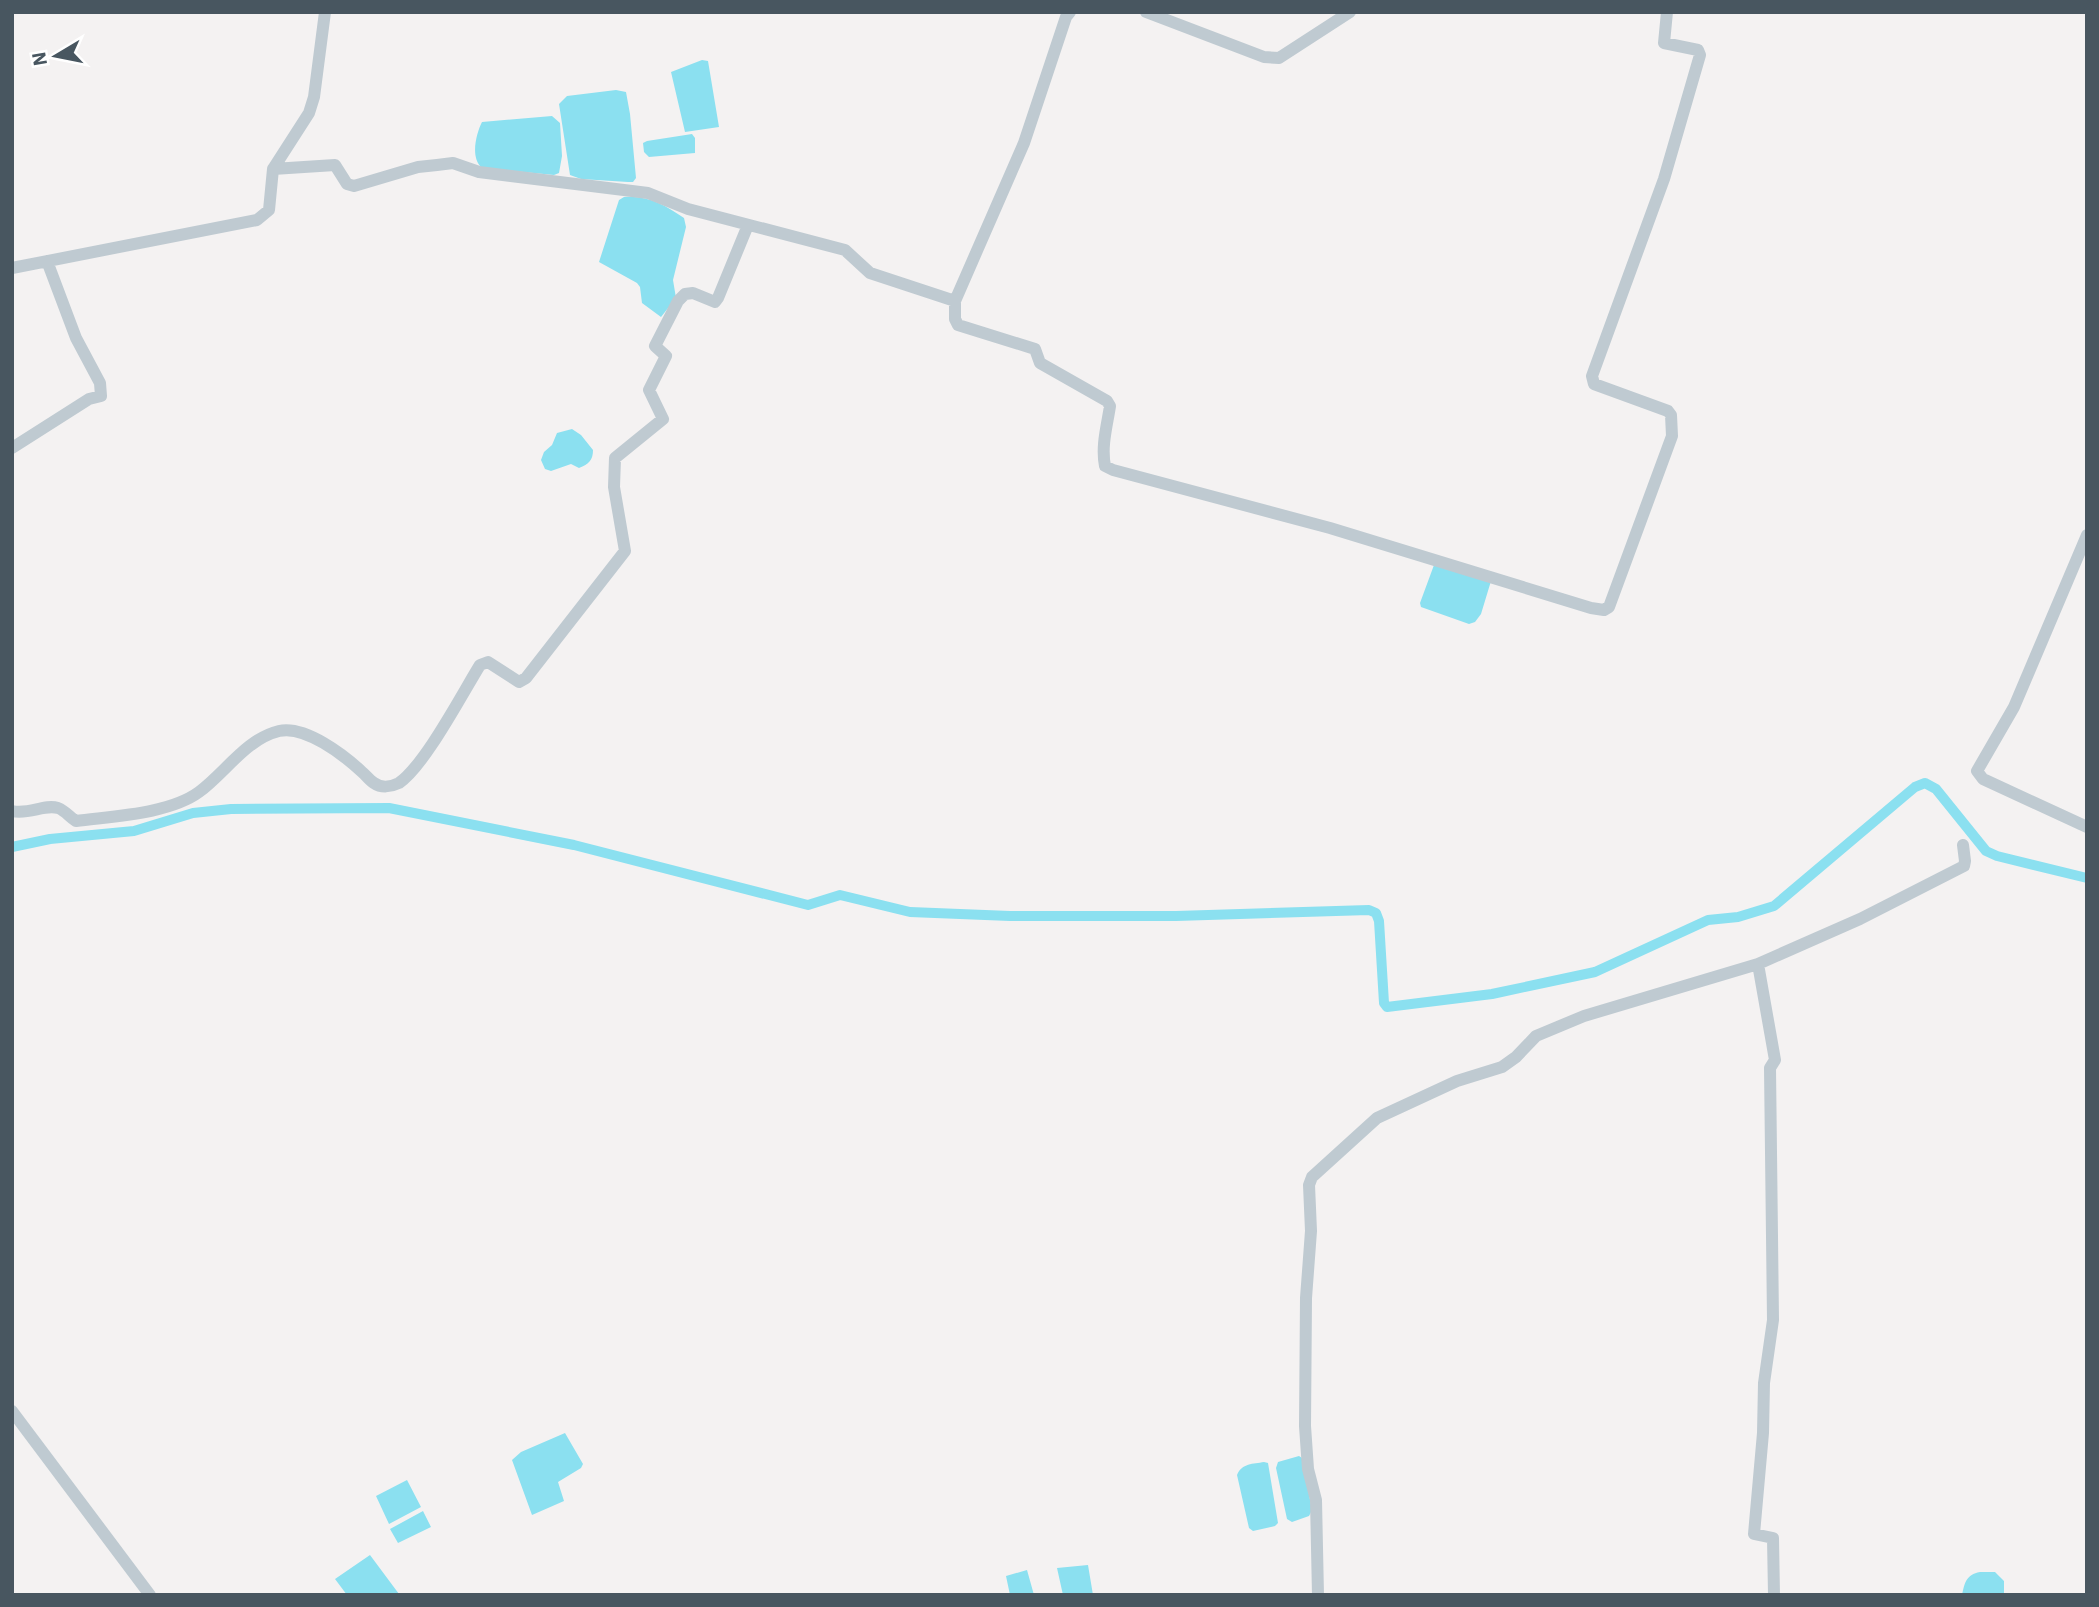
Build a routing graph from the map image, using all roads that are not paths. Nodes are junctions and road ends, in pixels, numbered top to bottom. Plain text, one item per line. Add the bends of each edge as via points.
1 (325, 12) edge
2 (1070, 12) edge
3 (1146, 12) edge
4 (1350, 12) edge
5 (1667, 12) edge
6 (274, 169) junction
7 (748, 225) junction
8 (47, 261) junction
9 (12, 268) edge
10 (955, 301) junction
11 (12, 448) edge
12 (2087, 535) edge
13 (12, 811) edge
14 (2087, 827) edge
15 (1963, 845) dead end
16 (1758, 964) junction
17 (12, 1411) edge
18 (18, 1429) edge
19 (150, 1595) edge
20 (1318, 1595) edge
21 (1774, 1595) edge

1 - 6 street via 309,113
2 - 10 street via 1024,143
3 - 4 street via 1264,57 1279,58
5 - 10 street via 1664,43 1698,50 1700,55 1664,179 1592,376 1594,384 1668,411 1672,436 1609,607 1604,610 1330,528 1113,470 1104,460 1107,401 1040,363 1035,349 958,324
6 - 7 street via 335,165 347,184 354,186 418,167 453,163 479,172 648,193
6 - 8 street via 270,210 257,220
7 - 10 street via 845,250 870,273
7 - 13 street via 715,302 684,294 655,346 666,356 649,390 663,418 615,458 614,487 625,551 526,678 519,682 488,662 480,665 422,759 400,782 384,787 374,784 319,739 288,730 258,740 198,793 176,803 76,821 53,807
8 - 9 street
8 - 11 street via 76,338 100,383 101,396
12 - 14 street via 2014,707 1977,771 1983,779
15 - 16 street via 1964,866
16 - 20 street via 1584,1016 1535,1036 1502,1067 1457,1081 1377,1118 1312,1177 1305,1426 1316,1500
16 - 21 street via 1775,1060 1770,1068 1773,1320 1754,1534 1773,1538
17 - 18 street
18 - 19 street

